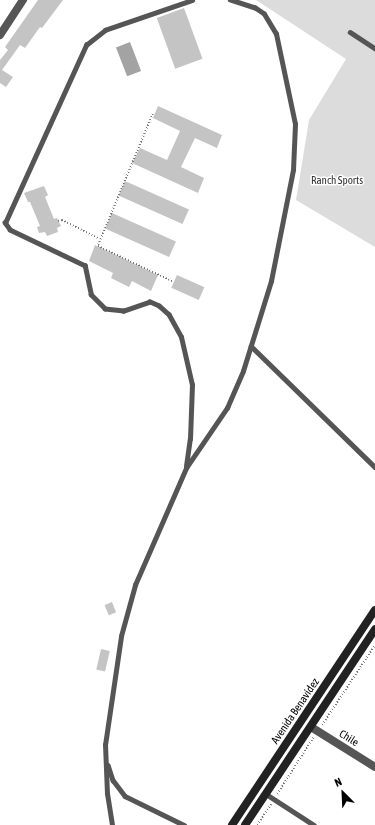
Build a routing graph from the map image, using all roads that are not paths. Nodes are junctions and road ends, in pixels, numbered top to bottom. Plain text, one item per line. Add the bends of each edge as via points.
1 (23, 0) edge
2 (192, 0) edge
3 (230, 0) edge
4 (350, 32) dead end
5 (0, 35) edge
6 (375, 48) edge
7 (251, 346) junction
8 (375, 467) edge
9 (186, 468) junction
10 (375, 610) edge
11 (375, 629) edge
12 (311, 727) junction
13 (106, 758) junction
14 (375, 768) edge
15 (266, 794) junction
16 (112, 825) edge
17 (184, 825) edge
18 (232, 825) edge
19 (245, 825) edge
20 (314, 825) edge

1 - 5 street
2 - 9 lane via 105,30 86,45 5,223 10,230 84,266 91,295 105,310 124,311 150,302 169,315 181,337 192,385
3 - 7 lane via 254,8 271,22 279,47 295,124 293,170 285,219 271,281
4 - 6 lane
7 - 8 lane
7 - 9 lane via 236,392
9 - 13 lane via 135,585 121,636 112,686
10 - 18 main road, Avenida Benavídez
11 - 12 main road, Avenida Benavídez
12 - 14 street, Chile
12 - 15 main road, Avenida Benavídez
13 - 16 lane via 106,794
13 - 17 lane via 113,780 125,796
15 - 19 main road, Avenida Benavídez
15 - 20 lane

